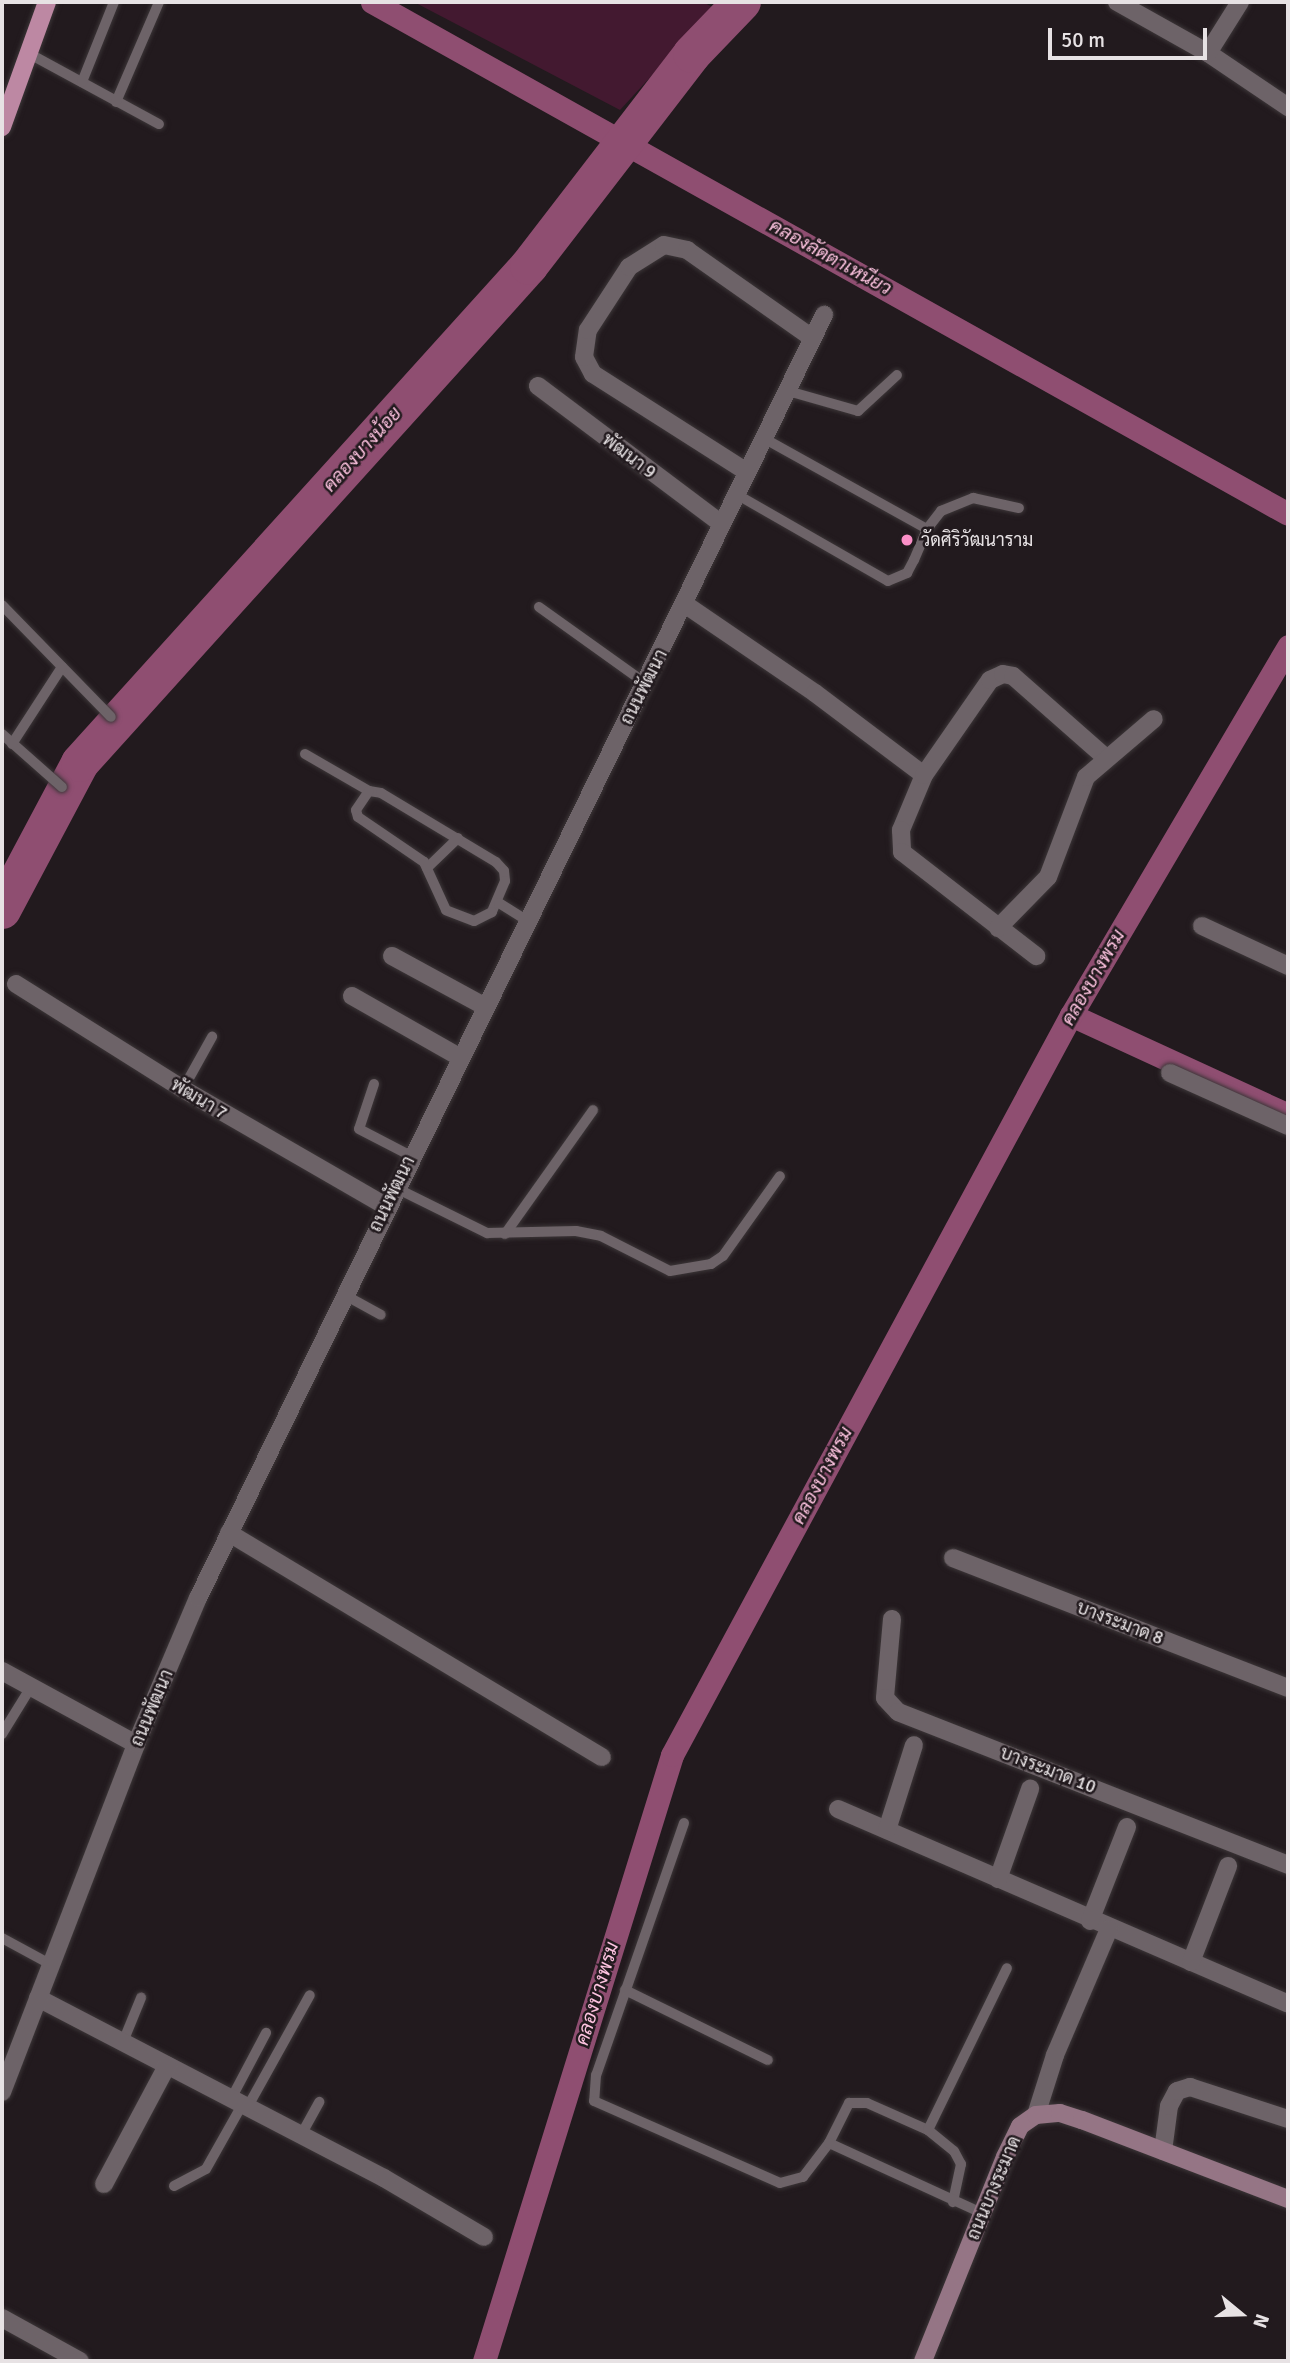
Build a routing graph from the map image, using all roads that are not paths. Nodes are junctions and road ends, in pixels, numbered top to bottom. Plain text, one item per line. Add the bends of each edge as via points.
1 (47, 2) edge
2 (114, 2) edge
3 (159, 2) edge
4 (1117, 2) edge
5 (1240, 2) edge
6 (29, 53) junction
7 (1208, 53) junction
8 (82, 82) junction
9 (116, 102) junction
10 (1288, 107) edge
11 (159, 124) dead end
12 (2, 127) edge
13 (824, 315) dead end
14 (812, 338) junction
15 (897, 375) dead end
16 (537, 386) dead end
17 (788, 391) junction
18 (765, 439) junction
19 (747, 472) junction
20 (736, 494) junction
21 (1019, 508) dead end
22 (722, 524) junction
23 (927, 530) junction
24 (2, 605) edge
25 (686, 605) junction
26 (539, 607) dead end
27 (62, 667) junction
28 (645, 683) junction
29 (111, 717) dead end
30 (1154, 719) dead end
31 (2, 734) edge
32 (12, 744) junction
33 (304, 754) dead end
34 (1105, 757) junction
35 (924, 775) junction
36 (62, 787) dead end
37 (369, 791) junction
38 (458, 838) junction
39 (427, 868) junction
40 (499, 903) junction
41 (528, 921) junction
42 (1202, 926) dead end
43 (998, 928) junction
44 (392, 956) dead end
45 (1037, 956) dead end
46 (1288, 966) edge
47 (16, 984) dead end
48 (352, 996) dead end
49 (486, 1007) junction
50 (212, 1037) dead end
51 (461, 1058) junction
52 (1170, 1073) dead end
53 (374, 1084) dead end
54 (183, 1089) junction
55 (593, 1110) dead end
56 (1288, 1126) edge
57 (411, 1156) junction
58 (780, 1176) dead end
59 (396, 1188) junction
60 (386, 1206) junction
61 (505, 1234) junction
62 (343, 1294) junction
63 (381, 1315) dead end
64 (229, 1533) junction
65 (953, 1558) dead end
66 (892, 1619) dead end
67 (2, 1671) edge
68 (31, 1687) junction
69 (1288, 1688) edge
70 (2, 1734) edge
71 (136, 1744) junction
72 (914, 1745) dead end
73 (602, 1757) dead end
74 (1030, 1789) dead end
75 (838, 1809) dead end
76 (684, 1823) dead end
77 (1127, 1827) dead end
78 (887, 1830) junction
79 (1288, 1865) edge
80 (1228, 1866) dead end
81 (998, 1879) junction
82 (1090, 1921) junction
83 (1109, 1929) junction
84 (2, 1938) edge
85 (1191, 1962) junction
86 (50, 1964) junction
87 (1007, 1968) dead end
88 (625, 1990) junction
89 (310, 1995) dead end
90 (38, 1997) junction
91 (141, 1998) dead end
92 (1288, 2004) edge
93 (266, 2033) dead end
94 (123, 2042) junction
95 (768, 2060) dead end
96 (167, 2066) junction
97 (2, 2092) edge
98 (319, 2102) dead end
99 (240, 2104) junction
100 (1036, 2115) junction
101 (1288, 2119) edge
102 (928, 2130) junction
103 (301, 2135) junction
104 (829, 2143) junction
105 (1163, 2151) junction
106 (104, 2184) dead end
107 (174, 2186) dead end
108 (1288, 2199) edge
109 (953, 2202) junction
110 (982, 2213) junction
111 (484, 2237) dead end
112 (2, 2318) edge
113 (80, 2361) edge
114 (923, 2361) edge

1 - 6 main road
2 - 8 lane
3 - 9 lane
4 - 7 street
5 - 7 street
6 - 8 lane
6 - 12 main road
7 - 10 street
8 - 9 lane
9 - 11 lane
13 - 14 street, ถนนพัฒนา
14 - 17 street, ถนนพัฒนา
14 - 19 street via 687,250 664,245 629,267 588,330 584,357 593,374
15 - 17 lane via 858,411
16 - 22 street, พัฒนา 9
17 - 18 street, ถนนพัฒนา
18 - 19 street, ถนนพัฒนา
18 - 23 lane
19 - 20 street, ถนนพัฒนา
20 - 22 street, ถนนพัฒนา
20 - 23 lane via 888,581 907,573
21 - 23 lane via 973,498 941,511
22 - 25 street, ถนนพัฒนา
24 - 27 lane
25 - 28 street, ถนนพัฒนา
25 - 35 street
26 - 28 lane
27 - 29 lane
27 - 32 lane
28 - 41 street, ถนนพัฒนา
30 - 34 street via 1136,739
31 - 32 lane
32 - 36 lane
33 - 37 lane
34 - 35 street via 1013,676 1003,674 990,680
34 - 43 street via 1081,784 1048,877
35 - 43 street via 901,830 902,852
37 - 38 lane via 382,793
37 - 39 lane via 356,810 358,817
38 - 39 lane
38 - 40 lane via 504,871
39 - 40 lane via 439,901 456,916 483,919
40 - 41 lane
41 - 49 street, ถนนพัฒนา
42 - 46 street
43 - 45 street
44 - 49 street
47 - 54 street, พัฒนา 7
48 - 51 street
49 - 51 street, ถนนพัฒนา
50 - 54 lane
51 - 57 street, ถนนพัฒนา
52 - 56 street
53 - 57 lane via 359,1129
54 - 60 street, พัฒนา 7
55 - 61 lane
57 - 59 street, ถนนพัฒนา
58 - 61 lane via 723,1256 691,1268 670,1271 601,1237 576,1231
59 - 60 street, ถนนพัฒนา
59 - 61 lane via 474,1228
60 - 62 street, ถนนพัฒนา
62 - 63 lane
62 - 64 street, ถนนพัฒนา
64 - 71 street, ถนนพัฒนา
64 - 73 street
65 - 69 street, บางระมาด 8
66 - 79 street, บางระมาด 10 via 885,1698 898,1712
67 - 68 street
68 - 70 lane
68 - 71 street
71 - 86 street, ถนนพัฒนา
72 - 78 street
74 - 81 street
75 - 78 street
76 - 88 lane
77 - 82 street
78 - 81 street
80 - 85 street
81 - 82 street
82 - 83 street
83 - 85 street
83 - 100 street via 1055,2055
84 - 86 lane
85 - 92 street
86 - 90 street, ถนนพัฒนา
87 - 102 lane
88 - 95 lane
88 - 104 lane via 592,2091 594,2101 769,2181 794,2183
89 - 99 lane
90 - 94 street
90 - 97 street, ถนนพัฒนา
91 - 94 lane
93 - 99 lane
94 - 96 street
96 - 99 street
96 - 106 street
98 - 103 lane
99 - 103 street
99 - 107 lane via 206,2169
100 - 105 street via 1060,2113
100 - 110 street, ถนนบางระมาด via 1020,2126
101 - 105 street via 1190,2087 1177,2091 1169,2106
102 - 104 lane via 857,2101 843,2112
102 - 109 lane via 954,2151 961,2164
103 - 111 street
104 - 109 lane
105 - 108 street
109 - 110 lane
110 - 114 street, ถนนบางระมาด
112 - 113 street

